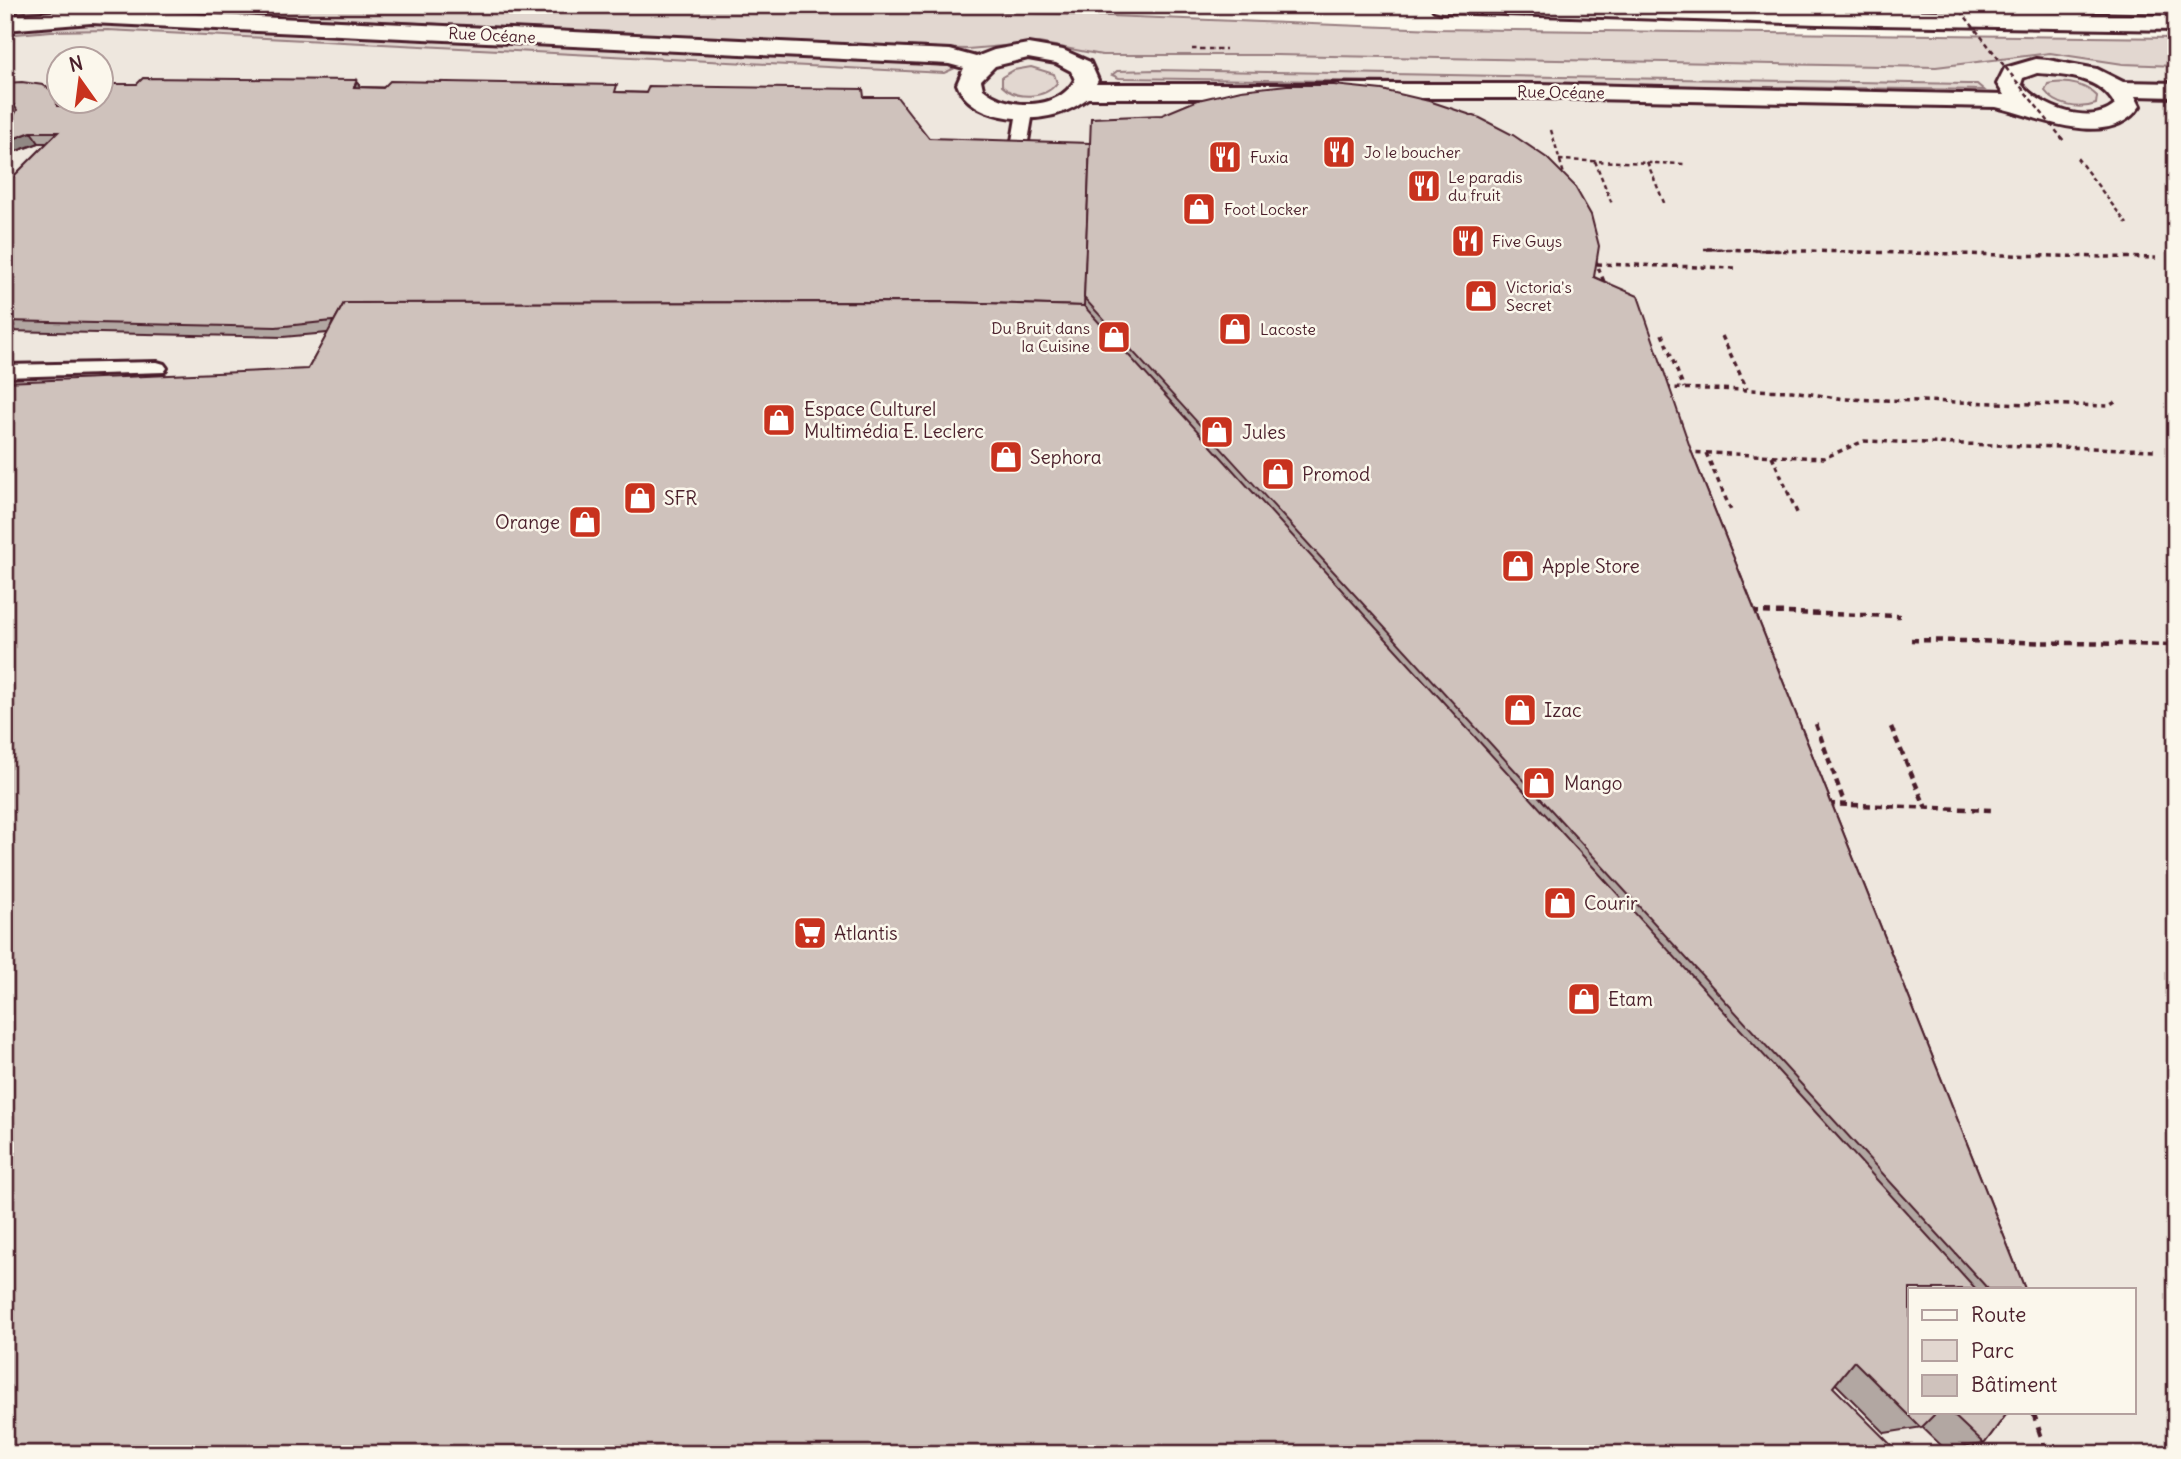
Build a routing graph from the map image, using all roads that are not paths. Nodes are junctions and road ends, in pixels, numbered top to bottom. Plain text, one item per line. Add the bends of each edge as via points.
1 (1442, 5) edge
2 (5, 23) edge
3 (2176, 23) edge
4 (5, 44) edge
5 (1526, 68) dead end
6 (1092, 75) junction
7 (882, 76) dead end
8 (966, 78) junction
9 (2007, 78) junction
10 (2117, 89) junction
11 (2176, 90) edge
12 (2036, 109) junction
13 (1025, 112) junction
14 (1019, 147) edge
15 (157, 368) dead end
16 (5, 371) edge

1 - 3 main road
2 - 8 main road, Rue Océane via 91,16 950,57
4 - 7 main road, Rue Océane via 98,38
5 - 9 main road, Rue Océane
6 - 8 main road via 1063,56 1038,51 1010,53
6 - 12 main road, Rue Océane via 1539,91 1996,100
6 - 13 main road via 1064,104
8 - 13 main road via 981,100
9 - 10 main road via 2022,68 2053,66 2089,74
9 - 12 main road via 2012,93
10 - 11 main road
10 - 12 main road, Rue Océane via 2128,106 2117,118 2089,121
13 - 14 lane
15 - 16 lane

